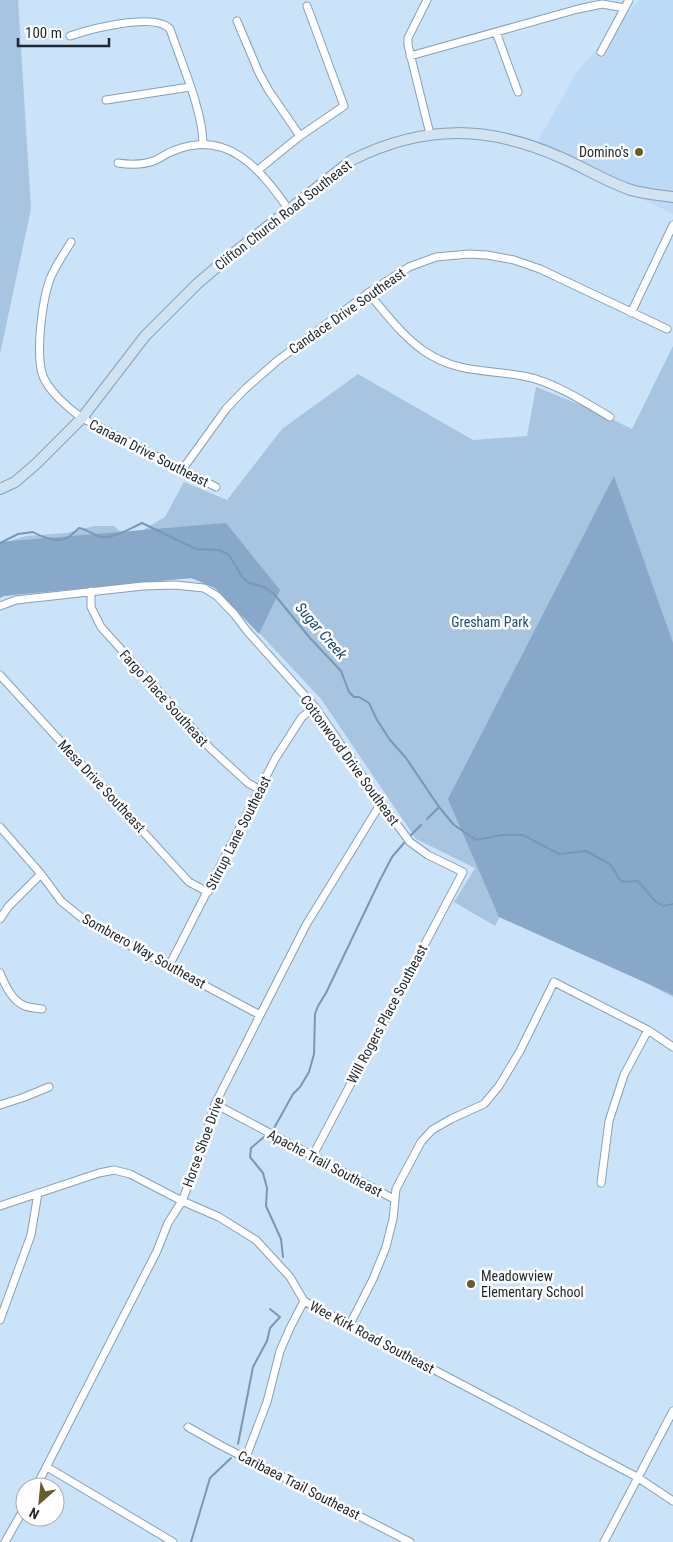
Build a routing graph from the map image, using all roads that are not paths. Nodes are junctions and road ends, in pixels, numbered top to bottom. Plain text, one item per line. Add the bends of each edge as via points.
1 (427, 0) edge
2 (629, 0) edge
3 (307, 6) dead end
4 (625, 8) junction
5 (237, 21) dead end
6 (496, 32) junction
7 (70, 36) dead end
8 (601, 52) dead end
9 (410, 56) junction
10 (190, 87) junction
11 (518, 92) dead end
12 (106, 100) dead end
13 (430, 134) junction
14 (300, 136) junction
15 (204, 144) junction
16 (118, 163) dead end
17 (258, 170) junction
18 (673, 197) edge
19 (289, 210) junction
20 (673, 225) edge
21 (72, 242) dead end
22 (368, 293) junction
23 (631, 313) junction
24 (667, 329) dead end
25 (82, 418) junction
26 (610, 418) dead end
27 (182, 470) junction
28 (216, 487) dead end
29 (0, 490) edge
30 (91, 591) junction
31 (0, 606) edge
32 (0, 675) edge
33 (315, 706) junction
34 (260, 790) junction
35 (381, 803) junction
36 (0, 827) edge
37 (463, 872) joint
38 (42, 874) junction
39 (208, 892) junction
40 (0, 919) edge
41 (169, 966) junction
42 (0, 973) edge
43 (42, 1009) dead end
44 (260, 1015) junction
45 (648, 1030) junction
46 (673, 1047) edge
47 (49, 1087) dead end
48 (215, 1104) junction
49 (0, 1105) edge
50 (312, 1157) junction
51 (601, 1182) dead end
52 (38, 1193) junction
53 (394, 1199) junction
54 (182, 1201) junction
55 (0, 1206) edge
56 (304, 1301) junction
57 (0, 1320) edge
58 (349, 1326) junction
59 (673, 1411) edge
60 (188, 1427) dead end
61 (246, 1457) junction
62 (47, 1468) junction
63 (42, 1477) edge
64 (637, 1477) junction
65 (673, 1501) edge
66 (15, 1524) edge
67 (5, 1542) edge
68 (173, 1542) edge
69 (410, 1542) edge
70 (604, 1542) edge

1 - 9 street via 408,38
2 - 4 street
3 - 14 street via 344,106
4 - 6 street via 602,4
4 - 8 street
5 - 14 street via 265,85
6 - 9 street
6 - 11 street
7 - 10 street via 102,27 161,22 170,29
9 - 13 street
10 - 12 street
10 - 15 street
13 - 18 street, Clifton Church Road Southeast via 477,133 513,139 615,184
13 - 19 street, Clifton Church Road Southeast via 387,144 352,160
14 - 17 street
15 - 16 street via 173,151 148,163
15 - 17 street via 230,150
17 - 19 street
19 - 25 street, Clifton Church Road Southeast via 225,260 171,309 145,336
20 - 23 street
21 - 25 street, Canaan Drive Southeast via 51,278 39,332 42,374 57,397
22 - 23 street, Candace Drive Southeast via 409,267 436,257 487,255 531,265
22 - 26 street via 406,337 424,352 462,369 536,379 580,398
22 - 27 street, Candace Drive Southeast via 245,389 226,409
23 - 24 street, Candace Drive Southeast
25 - 27 street, Canaan Drive Southeast
25 - 29 street, Clifton Church Road Southeast via 16,482
27 - 28 street, Canaan Drive Southeast
30 - 31 street, Cottonwood Drive Southeast via 16,600
30 - 33 street, Cottonwood Drive Southeast via 175,585 204,588 235,615
30 - 34 street, Fargo Place Southeast via 90,607 101,627 211,749 248,784
32 - 39 street, Mesa Drive Southeast via 189,882
33 - 34 street, Stirrup Lane Southeast via 294,729
33 - 35 street, Cottonwood Drive Southeast
34 - 39 street, Stirrup Lane Southeast
35 - 37 street, Cottonwood Drive Southeast via 410,842
35 - 44 street, Horse Shoe Drive via 306,925
36 - 38 street, Sombrero Way Southeast
37 - 50 street, Will Rogers Place Southeast
38 - 40 street
38 - 41 street, Sombrero Way Southeast via 62,901 88,923
39 - 41 street, Stirrup Lane Southeast
41 - 44 street, Sombrero Way Southeast
42 - 43 street via 14,998 24,1006
44 - 48 street, Horse Shoe Drive
45 - 46 street
45 - 51 street via 624,1075 609,1121
45 - 53 street via 554,982 499,1086 484,1104 432,1130 421,1142
47 - 49 street
48 - 50 street, Apache Trail Southeast
48 - 54 street, Horse Shoe Drive
50 - 53 street, Apache Trail Southeast
52 - 54 street, Wee Kirk Road Southeast via 114,1170 130,1174
52 - 55 street, Wee Kirk Road Southeast
52 - 57 street via 31,1235
53 - 58 street, Apache Trail Southeast via 386,1247
54 - 56 street, Wee Kirk Road Southeast via 219,1217 256,1240 290,1277
54 - 62 street, Horse Shoe Drive via 168,1223 157,1251
56 - 58 street, Wee Kirk Road Southeast
56 - 61 street via 280,1351 267,1402
58 - 64 street, Wee Kirk Road Southeast
59 - 64 street
60 - 61 street, Caribaea Trail Southeast
61 - 69 street, Caribaea Trail Southeast
62 - 63 street, Horse Shoe Drive
62 - 68 street
64 - 65 street, Wee Kirk Road Southeast
64 - 70 street
66 - 67 street

